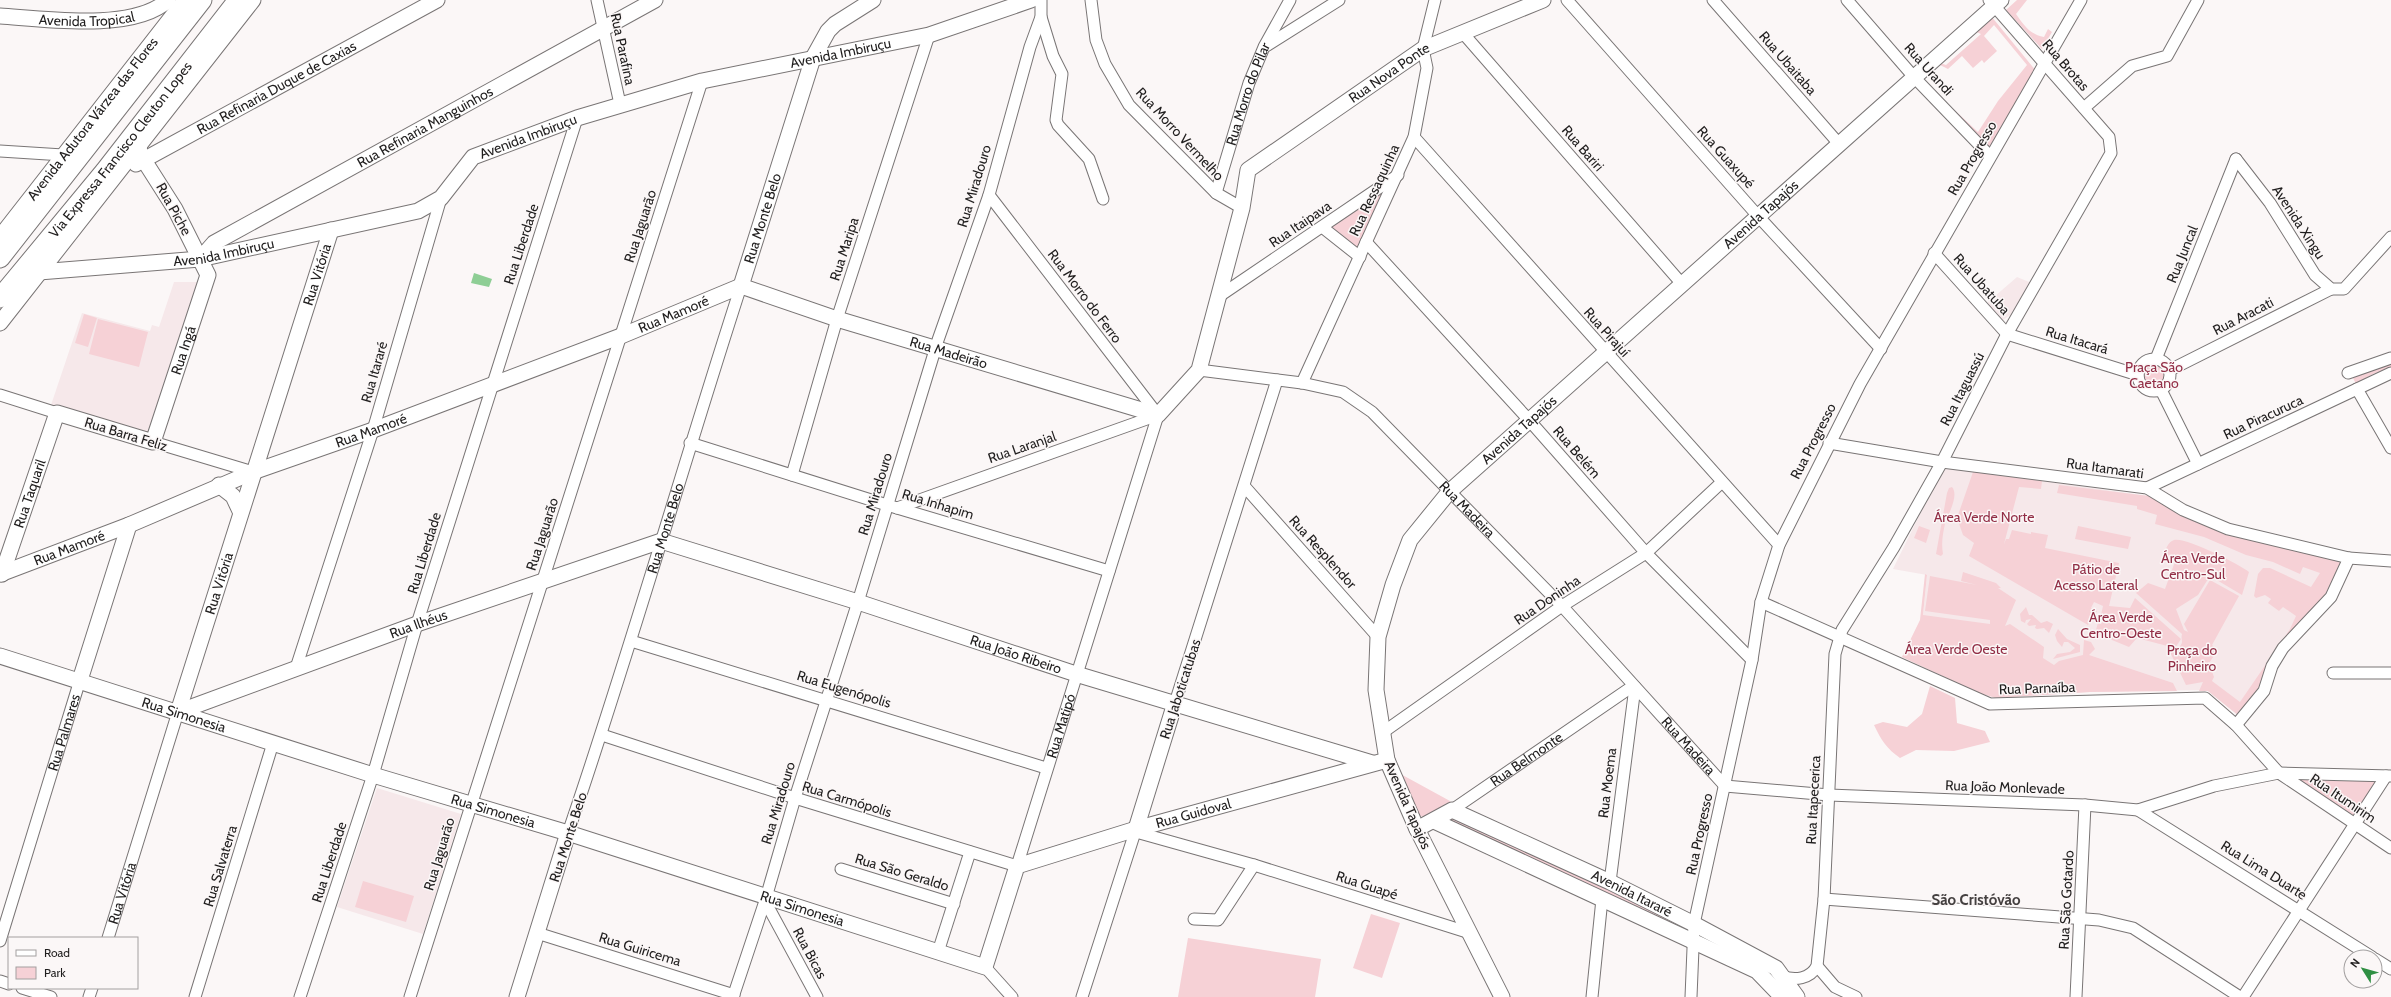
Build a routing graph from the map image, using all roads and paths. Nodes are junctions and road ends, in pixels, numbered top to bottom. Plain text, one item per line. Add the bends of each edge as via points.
1 (185, 0) edge
2 (202, 0) edge
3 (238, 0) edge
4 (253, 0) edge
5 (437, 0) edge
6 (598, 0) edge
7 (654, 0) edge
8 (873, 0) edge
9 (1031, 0) edge
10 (1041, 0) edge
11 (1091, 0) edge
12 (1290, 0) edge
13 (1339, 0) edge
14 (1435, 0) edge
15 (1543, 0) edge
16 (1567, 0) edge
17 (1714, 0) edge
18 (1847, 0) edge
19 (2081, 0) edge
20 (2198, 0) edge
21 (1995, 2) edge
22 (163, 5) edge
23 (0, 16) edge
24 (1042, 17) junction
25 (166, 24) junction
26 (602, 29) junction
27 (1462, 32) junction
28 (929, 35) junction
29 (1264, 47) junction
30 (1423, 49) junction
31 (813, 58) junction
32 (2044, 63) junction
33 (1915, 78) junction
34 (702, 81) junction
35 (620, 104) junction
36 (2084, 108) junction
37 (577, 118) junction
38 (1414, 137) junction
39 (139, 145) junction
40 (1840, 145) junction
41 (0, 151) edge
42 (2111, 154) joint
43 (63, 155) junction
44 (1990, 156) junction
45 (2236, 159) joint
46 (145, 160) junction
47 (116, 174) junction
48 (1398, 174) junction
49 (1216, 193) junction
50 (988, 195) junction
51 (441, 198) junction
52 (1103, 199) dead end
53 (1242, 208) junction
54 (1758, 216) junction
55 (1322, 227) junction
56 (331, 230) junction
57 (2391, 237) edge
58 (2, 241) edge
59 (1366, 242) junction
60 (1934, 253) junction
61 (1360, 257) junction
62 (200, 259) junction
63 (39, 272) junction
64 (1682, 284) junction
65 (742, 286) junction
66 (2331, 289) junction
67 (1218, 297) junction
68 (0, 299) edge
69 (837, 319) junction
70 (0, 323) edge
71 (622, 333) junction
72 (2007, 334) junction
73 (937, 348) junction
74 (1881, 349) junction
75 (1605, 352) junction
76 (2391, 358) edge
77 (2156, 359) junction
78 (1199, 370) junction
79 (2170, 370) junction
80 (2348, 373) dead end
81 (2391, 373) edge
82 (2138, 375) junction
83 (1277, 380) junction
84 (493, 383) junction
85 (1302, 383) junction
86 (2357, 389) junction
87 (2161, 390) junction
88 (0, 395) edge
89 (57, 412) junction
90 (1158, 415) junction
91 (1529, 420) junction
92 (373, 430) junction
93 (153, 442) junction
94 (690, 443) junction
95 (1829, 443) junction
96 (2391, 448) edge
97 (1942, 462) junction
98 (2198, 464) junction
99 (253, 472) junction
100 (792, 474) junction
101 (1722, 482) junction
102 (219, 485) junction
103 (1245, 487) junction
104 (2147, 488) junction
105 (1449, 492) junction
106 (892, 506) junction
107 (240, 512) junction
108 (129, 525) junction
109 (661, 541) junction
110 (1779, 544) junction
111 (1646, 553) junction
112 (2349, 558) junction
113 (2391, 561) edge
114 (1109, 571) junction
115 (1, 574) edge
116 (543, 581) junction
117 (858, 602) junction
118 (1761, 602) junction
119 (1562, 606) junction
120 (417, 624) junction
121 (1378, 637) junction
122 (1839, 637) junction
123 (632, 641) junction
124 (0, 656) edge
125 (1752, 660) junction
126 (296, 668) junction
127 (2333, 673) dead end
128 (2391, 673) edge
129 (1076, 674) junction
130 (80, 680) junction
131 (185, 687) junction
132 (1634, 687) junction
133 (826, 699) junction
134 (1175, 703) junction
135 (201, 710) junction
136 (178, 712) junction
137 (2236, 725) junction
138 (1382, 733) junction
139 (602, 735) junction
140 (274, 743) junction
141 (1330, 750) junction
142 (1387, 760) junction
143 (1372, 763) junction
144 (1046, 768) junction
145 (2279, 773) junction
146 (373, 775) junction
147 (1327, 776) junction
148 (2388, 776) edge
149 (1725, 786) junction
150 (1829, 795) junction
151 (795, 798) junction
152 (470, 804) junction
153 (2085, 805) junction
154 (1452, 810) junction
155 (2138, 810) junction
156 (1434, 821) junction
157 (2353, 824) junction
158 (1417, 828) junction
159 (1136, 831) junction
160 (568, 833) junction
161 (2391, 848) edge
162 (970, 852) junction
163 (1254, 865) junction
164 (1016, 866) junction
165 (841, 869) dead end
166 (1610, 882) junction
167 (766, 899) junction
168 (1602, 899) junction
169 (1824, 900) junction
170 (954, 904) junction
171 (2298, 909) junction
172 (1194, 918) dead end
173 (2080, 919) junction
174 (1694, 924) junction
175 (537, 933) junction
176 (1470, 933) junction
177 (108, 937) edge
178 (0, 941) edge
179 (1695, 942) junction
180 (2360, 949) edge
181 (938, 952) junction
182 (1817, 966) junction
183 (985, 967) junction
184 (1782, 976) junction
185 (25, 989) edge
186 (734, 996) edge
187 (51, 997) edge
188 (195, 997) edge
189 (300, 997) edge
190 (410, 997) edge
191 (517, 997) edge
192 (817, 997) edge
193 (1012, 997) edge
194 (1082, 997) edge
195 (1502, 997) edge
196 (1592, 997) edge
197 (1691, 997) edge
198 (1782, 997) edge
199 (1797, 997) edge
200 (1856, 997) edge
201 (2076, 997) edge
202 (2240, 997) edge
203 (2243, 997) edge

1 - 25 street, Avenida Adutora Várzea das Flores
2 - 58 highway, Via Expressa Francisco Cleuton Lopes
3 - 68 highway, Via Expressa Francisco Cleuton Lopes via 105,171
4 - 39 street
5 - 46 street, Rua Refinaria Duque de Caxias
6 - 26 street, Rua Parafina
7 - 26 street, Rua Refinaria Manguinhos
8 - 31 street, Rua Monte Belo via 835,24 828,31
9 - 28 street, Avenida Imbiruçu
10 - 24 street, Rua Miradouro
11 - 49 street, Rua Morro Vermelho via 1096,40 1105,64 1129,105
12 - 29 street, Rua Morro do Pilar
13 - 29 street
14 - 30 street, Rua Ressaquinha
15 - 27 street, Rua Nova Ponte
16 - 54 street, Rua Guaxupé
17 - 40 street, Rua Ubaitaba
18 - 33 street, Rua Urandi
19 - 32 street, Rua Progresso
20 - 36 street via 2166,56 2132,66
21 - 32 street, Rua Brotas
21 - 33 street, Avenida Tapajós
22 - 23 street, Avenida Tropical via 140,16 122,19 59,21
22 - 25 street
24 - 50 street, Rua Miradouro via 1030,47
24 - 52 street via 1053,56 1062,74 1056,120 1089,159
25 - 43 street, Avenida Adutora Várzea das Flores
26 - 35 street, Rua Parafina
26 - 62 street, Rua Refinaria Manguinhos via 214,243
27 - 30 street, Rua Nova Ponte
27 - 64 street, Rua Bariri
28 - 31 street, Avenida Imbiruçu
28 - 69 street, Rua Maripa
29 - 49 street, Rua Morro do Pilar via 1249,83
30 - 38 street, Rua Ressaquinha via 1427,68
30 - 53 street, Rua Nova Ponte via 1248,170
31 - 34 street, Avenida Imbiruçu
31 - 65 street, Rua Monte Belo
32 - 36 street, Rua Brotas
32 - 44 street, Rua Progresso
33 - 40 street, Avenida Tapajós
33 - 44 street, Rua Urandi
34 - 35 street, Avenida Imbiruçu
34 - 71 street, Rua Jaguarão
35 - 37 street, Avenida Imbiruçu
36 - 42 street, Rua Brotas via 2109,137
37 - 51 street, Avenida Imbiruçu via 473,157
37 - 84 street, Rua Liberdade
38 - 48 street, Rua Ressaquinha
38 - 75 street, Rua Pirajuí
39 - 46 street, Rua Piche via 140,154
39 - 47 street
40 - 54 street, Avenida Tapajós
41 - 43 street
42 - 72 street, Rua Itaguassú
43 - 58 street, Avenida Adutora Várzea das Flores
44 - 60 street, Rua Progresso
45 - 66 street, Avenida Xingu via 2270,203 2315,275
45 - 77 street, Rua Juncal
46 - 47 street, Rua Refinaria Duque de Caxias
46 - 62 street, Rua Piche via 175,209
47 - 63 street
48 - 55 street, Rua Itaipava
48 - 59 street, Rua Ressaquinha
49 - 53 street, Rua Morro Vermelho
50 - 73 street, Rua Miradouro
50 - 90 street, Rua Morro do Ferro
51 - 56 street, Avenida Imbiruçu via 418,211
51 - 92 street, Rua Itararé
53 - 67 street
54 - 64 street, Avenida Tapajós
54 - 74 street, Rua Guaxupé
55 - 61 street
55 - 67 street, Rua Itaipava
56 - 62 street, Avenida Imbiruçu
56 - 99 street, Rua Vitória
57 - 66 street via 2344,289
59 - 61 street, Rua Ressaquinha
59 - 91 street, Rua Belém
60 - 72 street, Rua Ubatuba
60 - 74 street, Rua Progresso
61 - 85 street, Rua Ressaquinha
62 - 63 street, Avenida Imbiruçu
62 - 93 street, Rua Ingá via 208,275
63 - 68 highway
63 - 70 street
64 - 75 street, Avenida Tapajós
65 - 69 street, Rua Madeirão
65 - 71 street, Rua Mamoré
65 - 94 street, Rua Monte Belo
66 - 79 street, Rua Aracati
67 - 78 street
69 - 73 street, Rua Madeirão
69 - 100 street, Rua Maripa
71 - 84 street, Rua Mamoré
71 - 116 street, Rua Jaguarão
72 - 82 street, Rua Itacará
72 - 97 street, Rua Itaguassú
73 - 90 street, Rua Madeirão
73 - 106 street, Rua Miradouro
74 - 95 street, Rua Progresso
75 - 91 street, Avenida Tapajós
75 - 101 street, Rua Pirajuí
76 - 80 street
77 - 79 street
77 - 82 street via 2142,365
78 - 83 street, Rua Madeira
78 - 90 street
79 - 87 street via 2168,384
81 - 86 street, Rua Piracuruca
82 - 87 street via 2145,389 2150,392
83 - 85 street, Rua Madeira
83 - 103 street, Rua Jaboticatubas
84 - 92 street, Rua Mamoré
84 - 120 street, Rua Liberdade
85 - 105 street, Rua Madeira via 1342,392 1372,412
86 - 96 street
86 - 98 street, Rua Piracuruca
87 - 98 street
88 - 89 street, Rua Barra Feliz
89 - 93 street, Rua Barra Feliz
89 - 115 street, Rua Taquaril
90 - 106 street, Rua Laranjal
90 - 114 street, Rua Matipó
91 - 105 street, Avenida Tapajós
91 - 111 street, Rua Belém
92 - 99 street, Rua Mamoré
92 - 126 street, Rua Itararé
93 - 99 street, Rua Barra Feliz
94 - 100 street, Rua Inhapim
94 - 109 street, Rua Monte Belo
95 - 97 street, Rua Itamarati
95 - 110 street, Rua Progresso
97 - 104 street, Rua Itamarati
97 - 122 street, Rua Itaguassú
98 - 104 street, Rua Piracuruca
99 - 102 street, Rua Mamoré
99 - 107 street, Rua Vitória
100 - 106 street, Rua Inhapim
101 - 110 street, Rua Pirajuí
101 - 111 street, Rua Doninha
102 - 107 street via 233,496
102 - 108 street, Rua Mamoré
103 - 121 street, Rua Resplendor
103 - 134 street, Rua Jaboticatubas
104 - 112 street, Rua Itamarati via 2183,510 2228,529
105 - 119 street, Rua Madeira
105 - 121 street, Avenida Tapajós via 1410,540 1393,585
106 - 114 street, Rua Inhapim
106 - 117 street, Rua Miradouro
107 - 131 street, Rua Vitória
108 - 115 street, Rua Mamoré
108 - 130 street, Rua Palmares
109 - 116 street, Rua Ilhéus
109 - 117 street, Rua João Ribeiro
109 - 123 street, Rua Monte Belo
110 - 118 street, Rua Progresso
111 - 119 street, Rua Doninha
111 - 125 street, Rua Belém
112 - 113 street, Rua Itamarati
112 - 137 street via 2331,597 2283,648 2272,666 2264,691
114 - 129 street, Rua Matipó
116 - 120 street, Rua Ilhéus
116 - 152 street, Rua Jaguarão
117 - 129 street, Rua João Ribeiro
117 - 133 street, Rua Miradouro
118 - 122 street, Rua Parnaíba
118 - 125 street, Rua Progresso
119 - 132 street, Rua Madeira
119 - 138 street, Rua Doninha
120 - 126 street, Rua Ilhéus
120 - 146 street, Rua Liberdade
121 - 138 street, Avenida Tapajós via 1376,690
122 - 137 street, Rua Parnaíba via 1990,704 2205,698
122 - 150 street, Rua Itapecerica via 1835,654
123 - 133 street, Rua Eugenópolis
123 - 139 street, Rua Monte Belo
124 - 130 street, Rua Simonesia
125 - 149 street, Rua Progresso
126 - 135 street, Rua Ilhéus
127 - 128 street
129 - 134 street, Rua João Ribeiro
129 - 144 street, Rua Matipó
130 - 136 street, Rua Simonesia
130 - 178 street, Rua Palmares
131 - 135 street
131 - 136 street, Rua Vitória
132 - 149 street, Rua Madeira
132 - 154 street, Rua Belmonte
132 - 166 street, Rua Moema
133 - 144 street, Rua Eugenópolis
133 - 151 street, Rua Miradouro
134 - 141 street, Rua João Ribeiro
134 - 159 street, Rua Jaboticatubas
135 - 136 street, Rua Simonesia
135 - 136 street, Rua Ilhéus
135 - 140 street, Rua Simonesia
136 - 177 street, Rua Vitória
137 - 145 street, Rua Parnaíba
138 - 142 street, Avenida Tapajós
139 - 151 street, Rua Carmópolis
139 - 160 street, Rua Monte Belo
140 - 146 street, Rua Simonesia
140 - 188 street, Rua Salvaterra
141 - 143 street, Rua João Ribeiro
141 - 147 street via 1334,763
142 - 143 street, Rua Guidoval
142 - 158 street, Avenida Tapajós
143 - 147 street, Rua Guidoval
144 - 164 street, Rua Matipó
145 - 148 street, Rua João Monlevade
145 - 155 street, Rua João Monlevade via 2214,786
145 - 157 street, Rua Itumirim
146 - 152 street, Rua Simonesia
146 - 189 street, Rua Liberdade
147 - 159 street, Rua Guidoval
148 - 157 street
149 - 150 street, Rua João Monlevade
149 - 174 street, Rua Progresso
150 - 153 street, Rua João Monlevade
150 - 169 street, Rua Itapecerica
151 - 162 street, Rua Carmópolis
151 - 167 street, Rua Miradouro
152 - 160 street, Rua Simonesia
152 - 190 street, Rua Jaguarão
153 - 155 street, Rua João Monlevade
153 - 173 street, Rua São Gotardo
154 - 156 street, Rua Belmonte
154 - 166 street, Avenida Itararé
155 - 171 street, Rua Lima Duarte
156 - 158 street, Rua Belmonte
156 - 168 street, Avenida Itararé
157 - 161 street, Rua Itumirim
157 - 171 street
158 - 176 street, Avenida Tapajós
159 - 163 street, Rua Guapé
159 - 164 street, Rua Guidoval
159 - 194 street, Rua Jaboticatubas
160 - 167 street, Rua Simonesia
160 - 175 street, Rua Monte Belo
162 - 164 street, Rua Carmópolis
162 - 170 street
163 - 172 street via 1218,920
163 - 176 street, Rua Guapé
164 - 183 street, Rua Matipó
165 - 170 street, Rua São Geraldo
166 - 174 street, Avenida Itararé
167 - 181 street, Rua Simonesia
167 - 186 street, Rua Miradouro
167 - 192 street, Rua Bicas
168 - 179 street, Avenida Itararé
168 - 196 street
169 - 173 street
169 - 182 street, Rua Itapecerica
170 - 181 street
171 - 180 street, Rua Lima Duarte
171 - 203 street
173 - 201 street, Rua São Gotardo
173 - 202 street via 2099,920 2133,928
174 - 179 street, Rua Progresso
174 - 184 street, Avenida Itararé via 1776,968
175 - 186 street, Rua Guiricema
175 - 191 street, Rua Monte Belo
176 - 195 street, Avenida Tapajós
179 - 197 street, Rua Progresso
179 - 198 street, Avenida Itararé via 1757,971
181 - 183 street, Rua Simonesia
182 - 184 street via 1814,972 1793,980
182 - 200 street via 1835,987
183 - 193 street
184 - 199 street, Avenida Itararé
185 - 187 street

